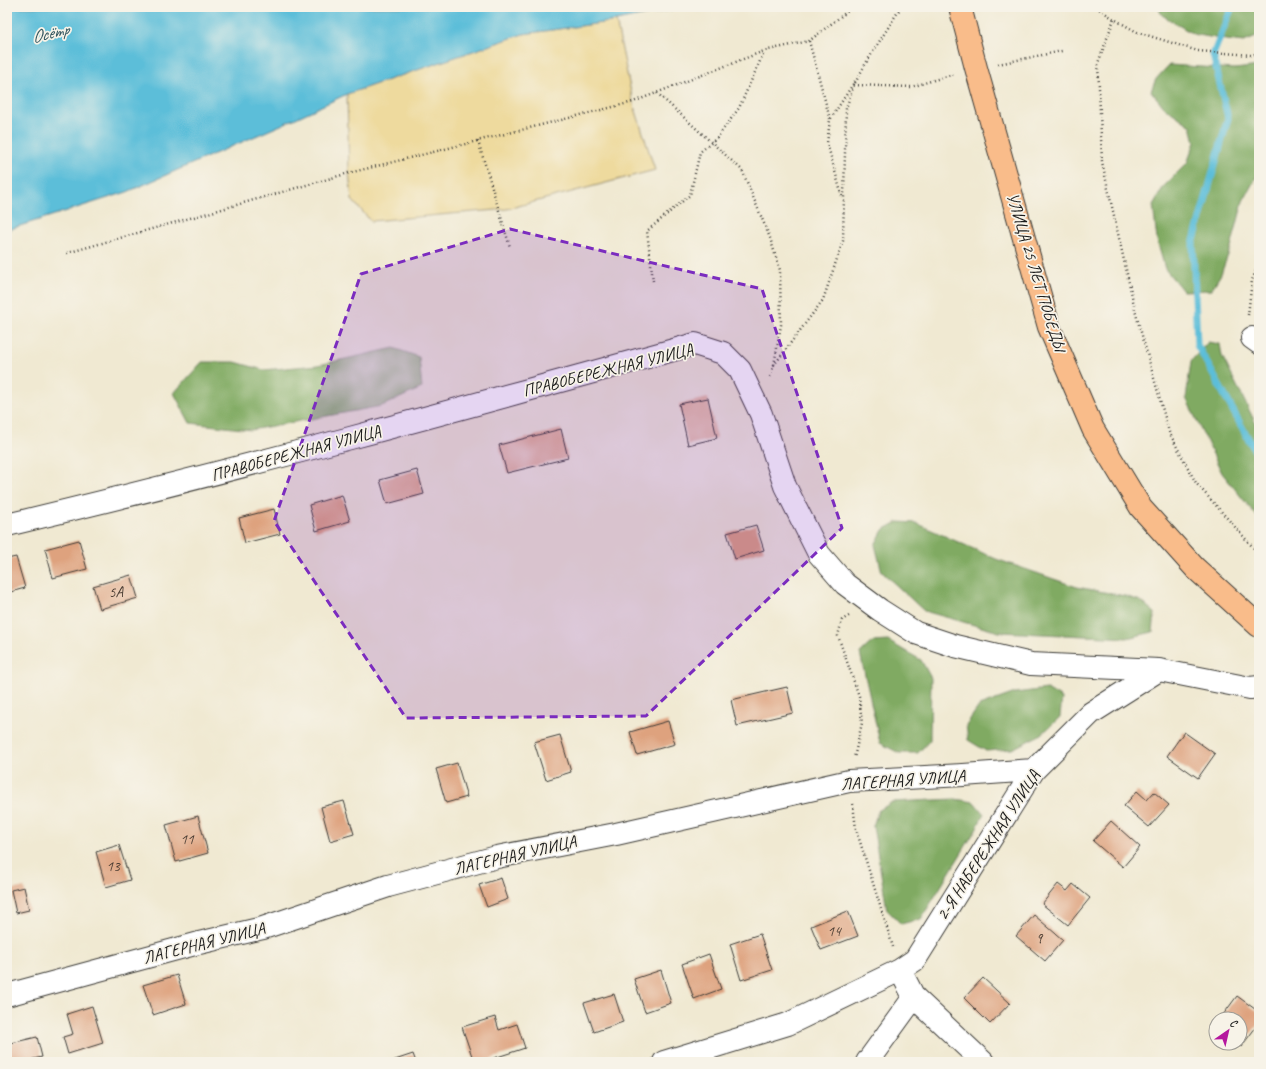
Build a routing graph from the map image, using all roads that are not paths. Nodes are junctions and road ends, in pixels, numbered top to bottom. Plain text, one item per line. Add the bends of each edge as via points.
1 (960, 7) edge
2 (7, 525) edge
3 (1259, 626) edge
4 (1159, 670) junction
5 (1259, 687) edge
6 (1034, 770) junction
7 (908, 965) junction
8 (7, 995) edge
9 (914, 997) junction
10 (664, 1062) edge
11 (867, 1062) edge
12 (983, 1062) edge

1 - 3 main road, УЛИЦА 25 ЛЕТ ПОБЕДЫ via 1049,327 1093,429 1141,508 1195,568
2 - 4 street, ПРАВОБЕРЕЖНАЯ УЛИЦА via 316,448 695,344 723,353 740,370 761,414 785,486 819,554 845,584 880,610 916,633 955,646 1031,664
4 - 5 street via 1250,688
4 - 6 street, 2-Я НАБЕРЕЖНАЯ УЛИЦА via 1091,713
6 - 7 street, 2-Я НАБЕРЕЖНАЯ УЛИЦА
6 - 8 street, ЛАГЕРНАЯ УЛИЦА via 849,781 616,834 497,857 388,886 263,928
7 - 9 street
7 - 10 street via 788,1024
9 - 11 street
9 - 12 street

